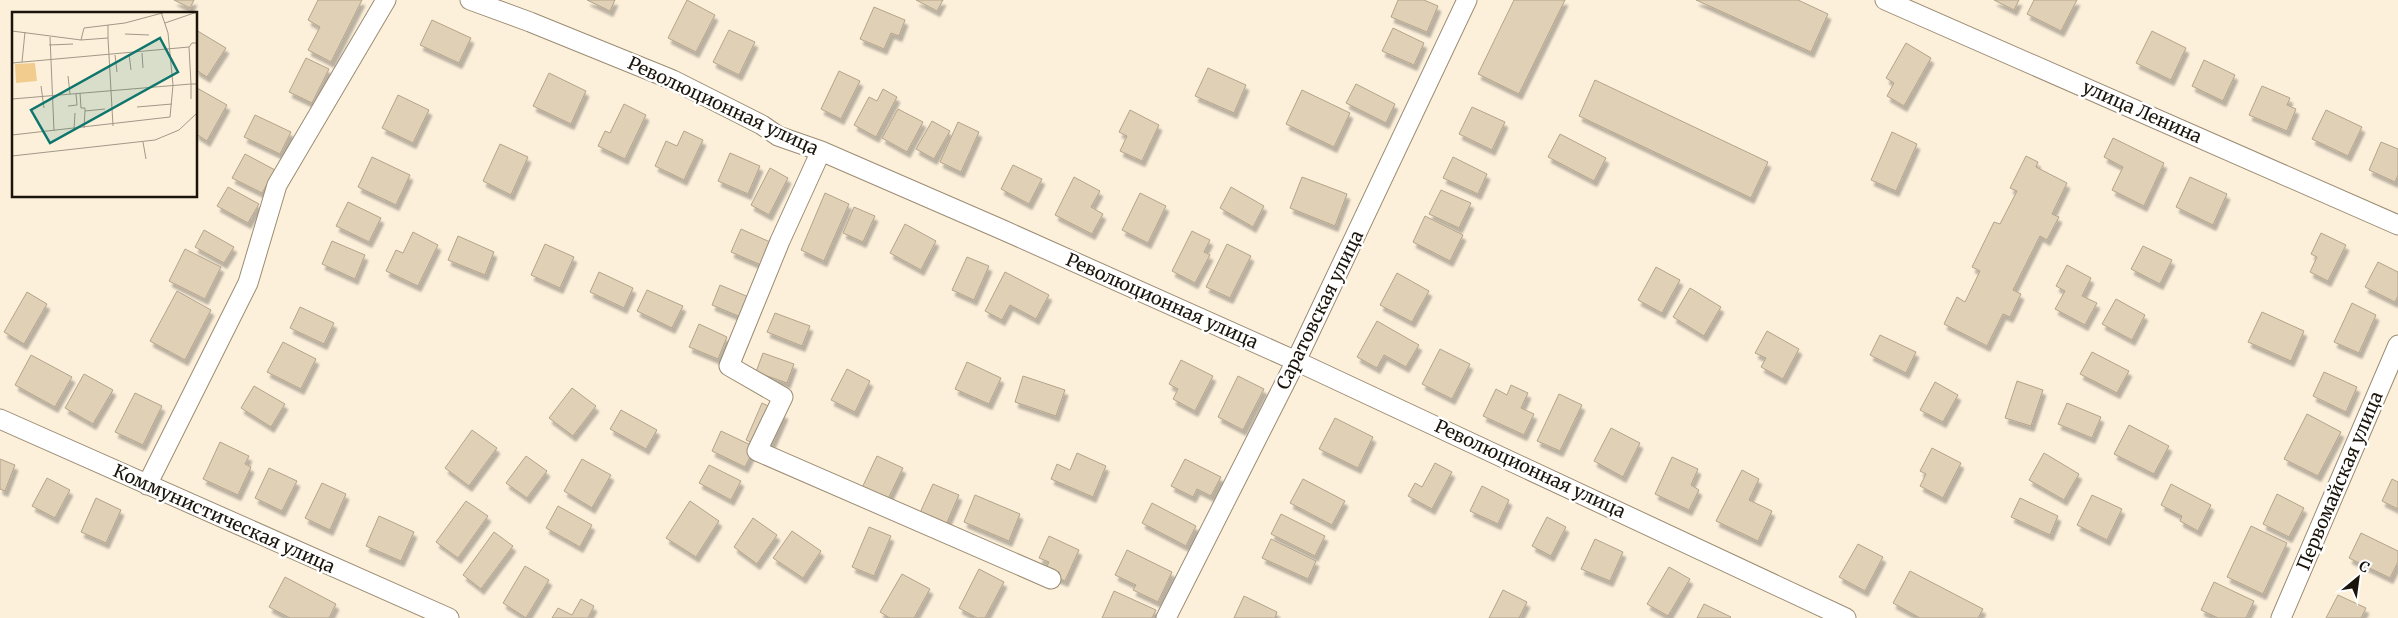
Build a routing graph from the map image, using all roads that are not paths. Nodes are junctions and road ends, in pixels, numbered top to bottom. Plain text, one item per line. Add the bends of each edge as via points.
1 (386, 0) edge
2 (470, 0) edge
3 (1467, 0) edge
4 (1885, 0) edge
5 (821, 152) junction
6 (2398, 225) edge
7 (2398, 345) edge
8 (1296, 361) junction
9 (0, 419) edge
10 (146, 485) junction
11 (1051, 579) dead end
12 (449, 618) edge
13 (1166, 618) edge
14 (1846, 618) edge
15 (2281, 618) edge

1 - 10 street via 276,185 248,283
2 - 5 street, Революционная улица via 673,80 778,136
3 - 8 street, Саратовская улица
4 - 6 street, улица Ленина
5 - 8 street, Революционная улица
5 - 11 street via 780,241 729,366 783,397 757,451
7 - 15 street, Первомайская улица
8 - 13 street, Саратовская улица
8 - 14 street, Революционная улица
9 - 10 street, Коммунистическая улица
10 - 12 street, Коммунистическая улица

